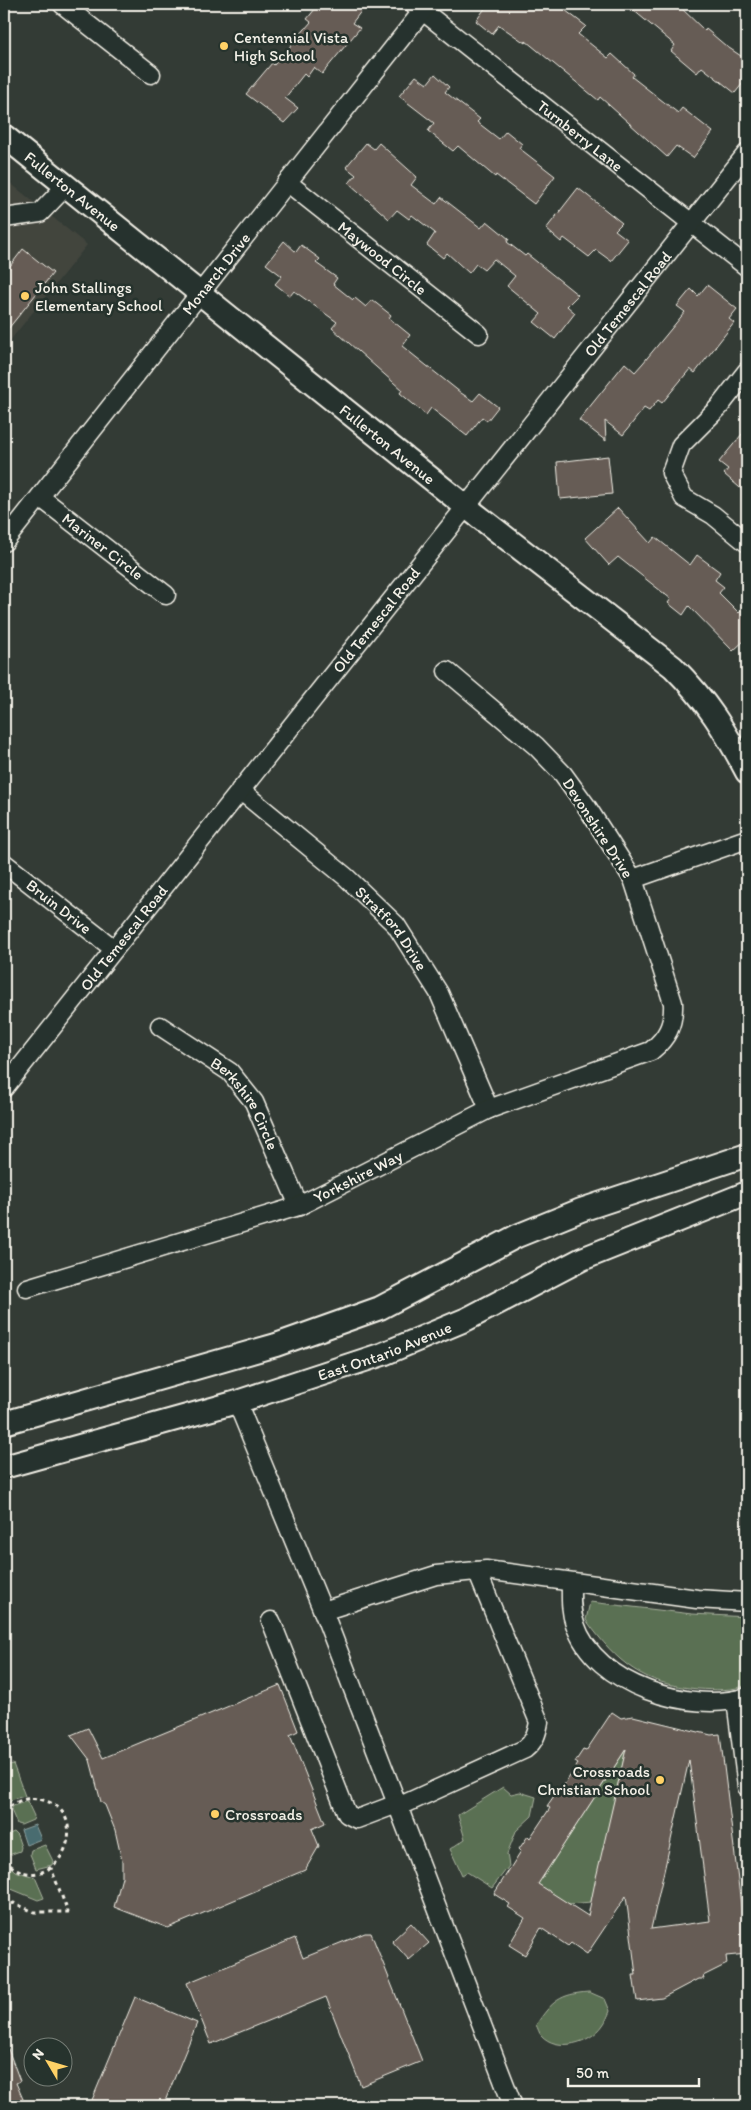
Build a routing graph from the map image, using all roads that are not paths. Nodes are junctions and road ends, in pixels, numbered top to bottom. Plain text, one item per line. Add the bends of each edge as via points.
1 (62, 4) edge
2 (422, 6) edge
3 (151, 74) dead end
4 (4, 136) edge
5 (747, 153) edge
6 (287, 182) junction
7 (66, 186) junction
8 (4, 218) edge
9 (692, 223) junction
10 (747, 267) edge
11 (200, 292) junction
12 (479, 334) dead end
13 (747, 371) edge
14 (40, 497) junction
15 (465, 506) junction
16 (4, 542) edge
17 (747, 543) edge
18 (166, 595) dead end
19 (447, 671) dead end
20 (747, 772) edge
21 (240, 790) junction
22 (747, 839) edge
23 (4, 863) edge
24 (633, 880) junction
25 (114, 949) junction
26 (160, 1026) dead end
27 (670, 1029) joint
28 (4, 1088) edge
29 (488, 1109) junction
30 (747, 1155) edge
31 (747, 1193) edge
32 (299, 1206) junction
33 (27, 1288) dead end
34 (239, 1410) junction
35 (4, 1423) edge
36 (4, 1467) edge
37 (477, 1571) junction
38 (571, 1582) junction
39 (747, 1602) edge
40 (323, 1611) junction
41 (271, 1621) dead end
42 (742, 1698) edge
43 (747, 1787) edge
44 (398, 1805) junction
45 (510, 2105) edge

1 - 3 street
2 - 6 street, Monarch Drive
2 - 9 street, Turnberry Lane
4 - 7 main road, Fullerton Avenue
5 - 9 street, Old Temescal Road
6 - 11 street, Monarch Drive
6 - 12 street, Maywood Circle
7 - 8 street via 40,213
7 - 11 main road, Fullerton Avenue
9 - 10 street, Turnberry Lane
9 - 15 street, Old Temescal Road
11 - 14 street, Monarch Drive
11 - 15 main road, Fullerton Avenue
13 - 17 street via 720,407 681,446 671,473 684,498 713,515
14 - 16 street, Monarch Drive
14 - 18 street, Mariner Circle
15 - 20 main road, Fullerton Avenue via 674,667 705,700
15 - 21 street, Old Temescal Road
19 - 24 street, Devonshire Drive via 536,746 563,774
21 - 25 street, Old Temescal Road
21 - 29 street, Stratford Drive via 346,877 396,925 440,993
22 - 24 street
23 - 25 street, Bruin Drive
24 - 27 street, Devonshire Drive via 673,1003
25 - 28 street, Old Temescal Road
26 - 32 street, Berkshire Circle via 230,1072 254,1102
27 - 29 street, Yorkshire Way via 663,1041 651,1051
29 - 32 street, Yorkshire Way
30 - 35 main road via 581,1210 517,1236 371,1311 276,1345
31 - 34 main road, East Ontario Avenue via 582,1259 467,1320
32 - 33 street, Yorkshire Way
34 - 36 main road, East Ontario Avenue
34 - 40 street
37 - 38 street
37 - 40 street via 436,1576
37 - 44 street via 539,1722 536,1735 525,1749
38 - 39 street via 697,1600
38 - 42 street via 570,1606 575,1626 600,1661 629,1682 655,1694 711,1702
40 - 44 street
41 - 44 street via 347,1814 357,1819
42 - 43 street
44 - 45 street

